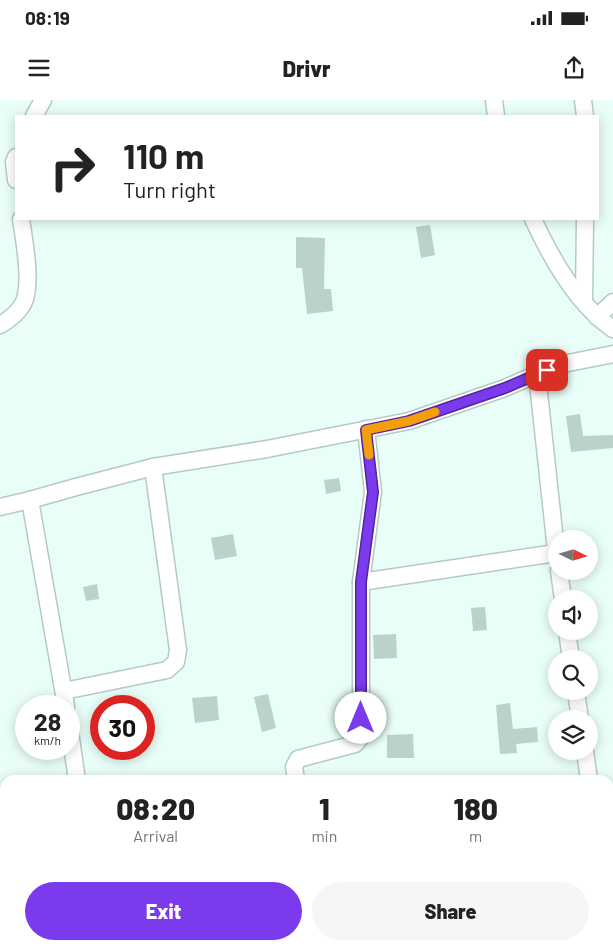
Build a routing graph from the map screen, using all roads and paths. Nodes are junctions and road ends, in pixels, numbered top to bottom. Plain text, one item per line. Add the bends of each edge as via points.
1 (43, 100) edge
2 (494, 100) edge
3 (583, 100) edge
4 (35, 115) edge
5 (496, 115) edge
6 (585, 115) edge
7 (21, 220) edge
8 (534, 220) edge
9 (586, 220) edge
10 (584, 302) junction
11 (613, 302) edge
12 (597, 317) junction
13 (0, 325) edge
14 (613, 329) edge
15 (613, 354) edge
16 (537, 374) junction
17 (366, 430) junction
18 (153, 467) junction
19 (30, 500) junction
20 (0, 507) edge
21 (554, 530) edge
22 (548, 552) edge
23 (361, 582) junction
24 (64, 695) edge
25 (79, 695) edge
26 (73, 760) edge
27 (586, 760) edge
28 (75, 775) edge
29 (295, 775) edge
30 (588, 775) edge

1 - 4 street
2 - 5 street
3 - 6 street
7 - 13 street via 27,286 22,307
8 - 10 street via 556,265
9 - 10 street
10 - 12 street
11 - 12 street
12 - 14 street
15 - 16 street via 558,365
16 - 17 street via 409,421
16 - 21 street
17 - 18 street
17 - 23 street via 373,492
18 - 19 street
18 - 25 street via 178,650 176,662 167,670
19 - 20 street
19 - 24 street
22 - 23 street
23 - 29 street via 361,737 355,744 298,759 294,767
26 - 28 street
27 - 30 street

